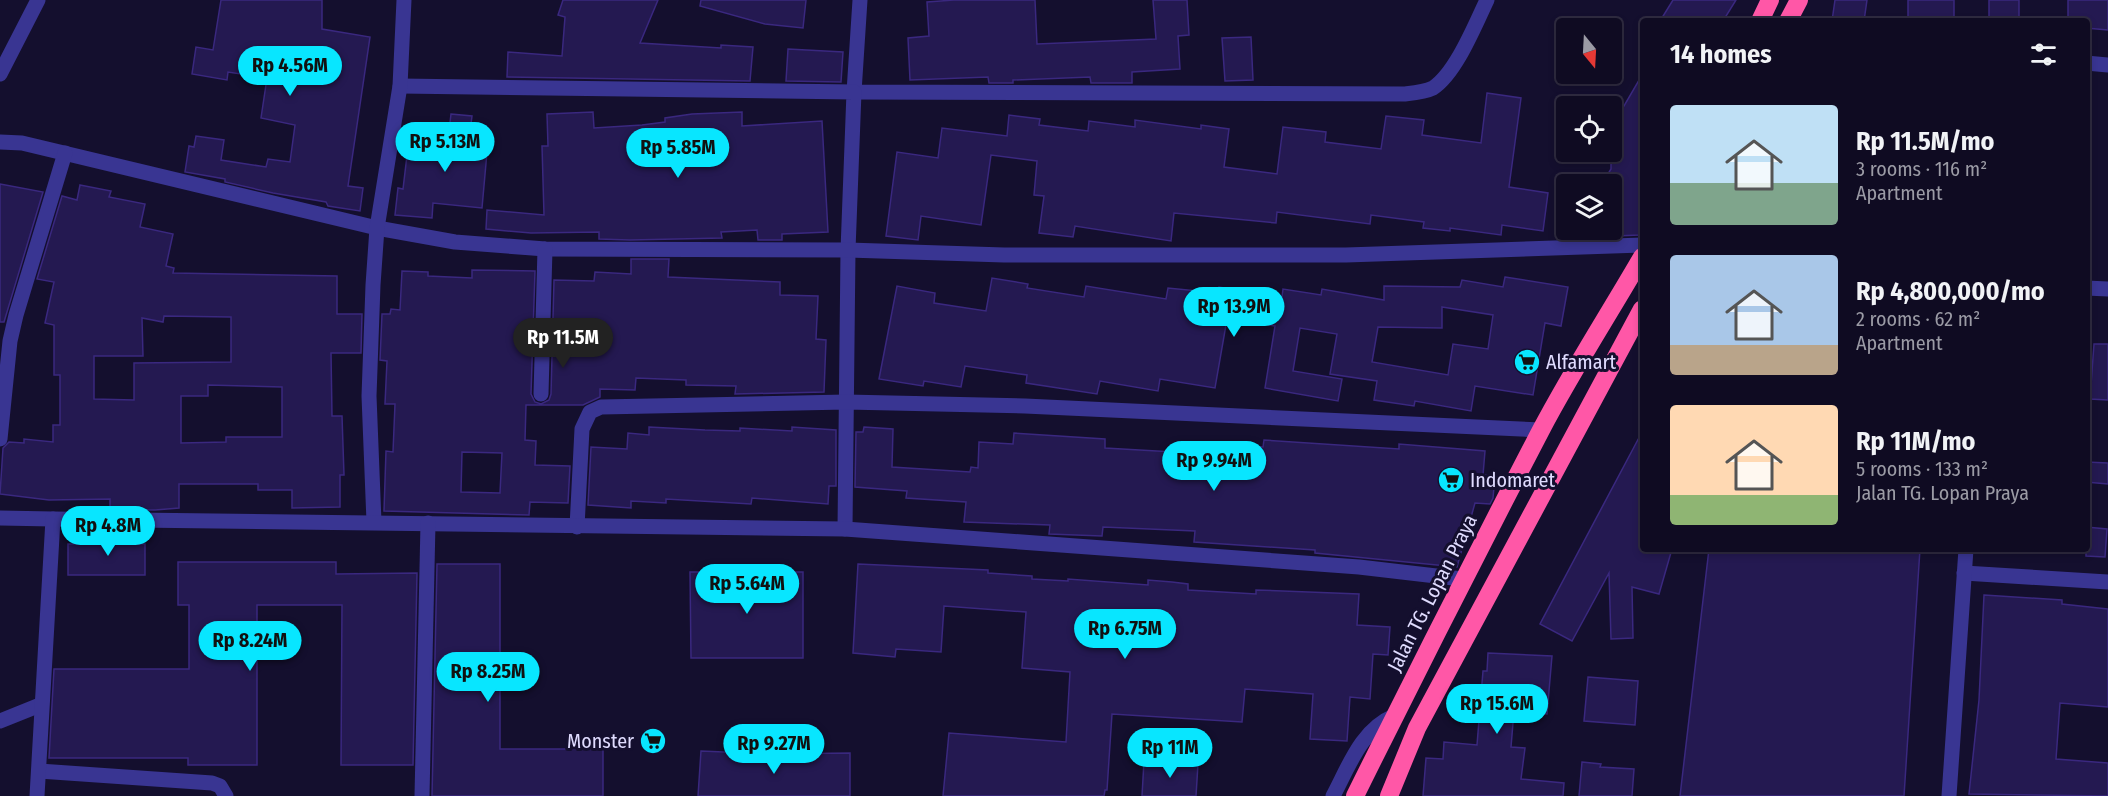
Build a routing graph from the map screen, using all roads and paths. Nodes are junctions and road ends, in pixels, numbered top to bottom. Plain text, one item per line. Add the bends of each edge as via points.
1 (38, 0) edge
2 (404, 0) edge
3 (860, 0) edge
4 (1487, 0) edge
5 (1770, 0) edge
6 (1799, 0) edge
7 (1761, 18) edge
8 (1790, 18) edge
9 (2090, 63) edge
10 (2108, 65) edge
11 (0, 74) edge
12 (400, 86) junction
13 (854, 92) junction
14 (0, 142) edge
15 (65, 153) junction
16 (377, 228) junction
17 (1640, 245) edge
18 (545, 249) junction
19 (848, 250) junction
20 (1640, 260) edge
21 (2090, 288) edge
22 (2108, 290) edge
23 (1640, 313) edge
24 (542, 393) dead end
25 (846, 402) junction
26 (1541, 430) junction
27 (0, 439) edge
28 (0, 518) edge
29 (52, 519) junction
30 (374, 522) junction
31 (428, 524) junction
32 (577, 527) junction
33 (845, 529) junction
34 (1966, 552) edge
35 (1964, 573) junction
36 (1462, 579) junction
37 (2108, 582) edge
38 (40, 705) junction
39 (1394, 716) junction
40 (0, 721) edge
41 (39, 771) junction
42 (37, 796) edge
43 (226, 796) edge
44 (422, 796) edge
45 (1333, 796) edge
46 (1355, 796) edge
47 (1389, 796) edge
48 (1949, 796) edge

1 - 11 street
2 - 12 street
3 - 13 street
4 - 13 street via 1443,78 1432,88 1405,94
5 - 7 highway
6 - 8 highway
9 - 10 street
12 - 13 street
12 - 16 street
13 - 19 street
14 - 15 street
15 - 16 street
15 - 27 street via 10,341
16 - 18 street via 455,242
16 - 30 street via 369,396
17 - 19 street via 1322,255 1004,255
18 - 19 street
18 - 24 street
19 - 25 street
20 - 26 highway, Jalan TG. Lopan Praya
21 - 22 street
23 - 47 highway via 1417,728
25 - 26 street via 1241,414
25 - 32 street via 594,408 582,429
25 - 33 street
26 - 36 highway, Jalan TG. Lopan Praya
28 - 29 street
29 - 30 street
29 - 38 street
30 - 31 street
31 - 32 street
31 - 44 street
32 - 33 street
33 - 36 street via 1359,567
34 - 35 street
35 - 37 street
35 - 48 street
36 - 39 highway, Jalan TG. Lopan Praya
38 - 40 street
38 - 41 street
39 - 45 street via 1375,727 1360,746
39 - 46 highway, Jalan TG. Lopan Praya
41 - 42 street
41 - 43 street via 212,783 220,786

